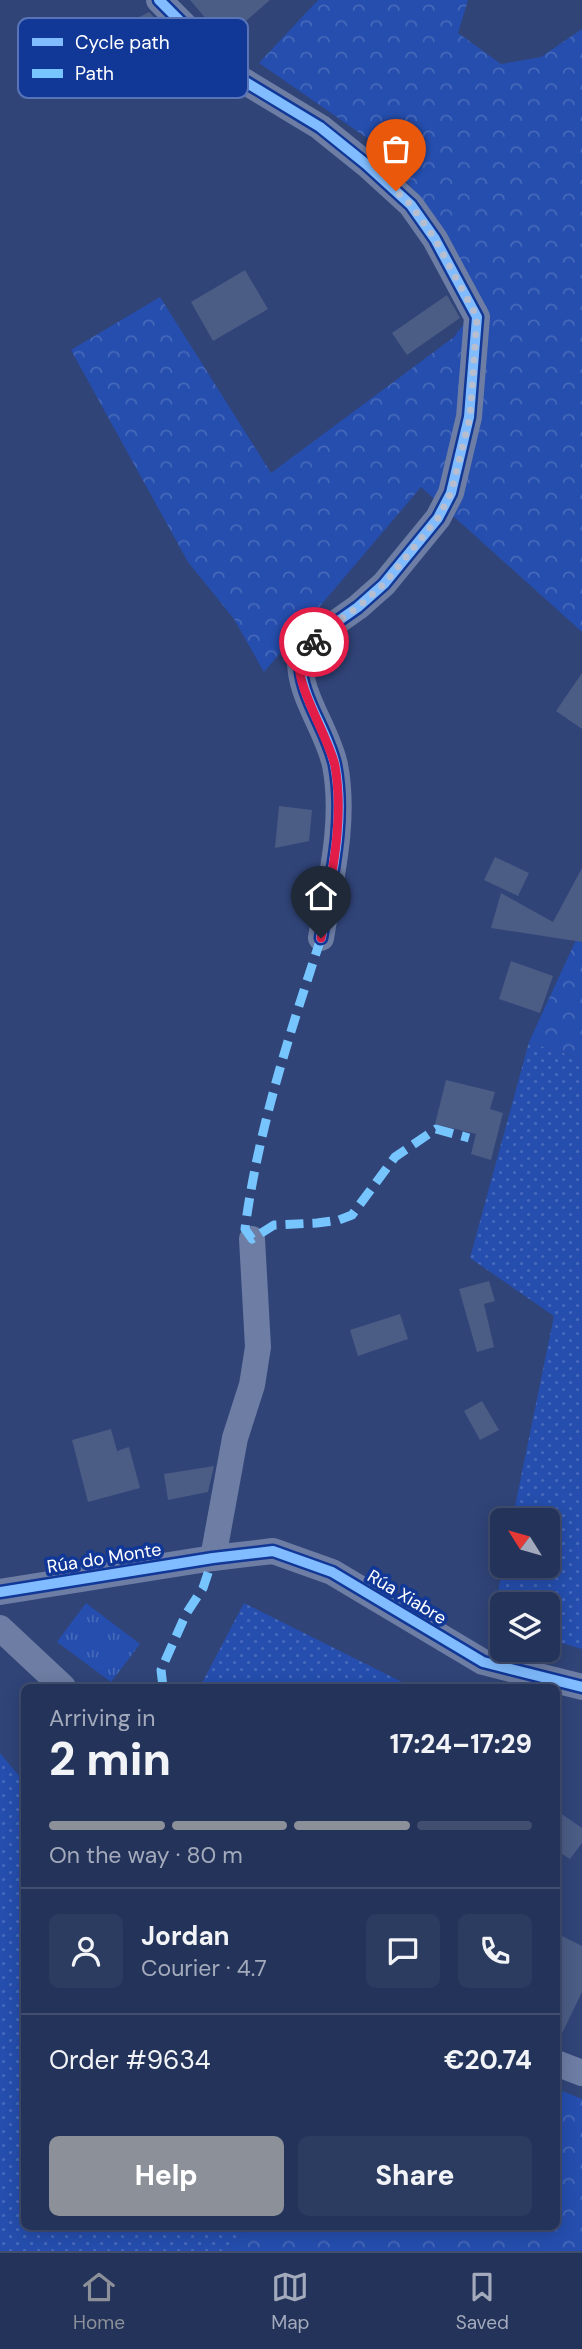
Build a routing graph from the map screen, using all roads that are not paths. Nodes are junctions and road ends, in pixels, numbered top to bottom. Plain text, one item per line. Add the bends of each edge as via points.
1 (159, 0) edge
2 (177, 18) edge
3 (248, 83) edge
4 (321, 938) dead end
5 (252, 1239) dead end
6 (214, 1558) junction
7 (0, 1592) edge
8 (0, 1628) edge
9 (60, 1684) edge
10 (582, 1687) edge
11 (560, 2065) edge
12 (582, 2073) edge

1 - 2 street
3 - 4 street via 320,127 411,205 477,317 470,417 451,493 438,518 384,584 324,631 300,658 300,675 335,764 339,809
5 - 6 street via 258,1347 235,1438
6 - 7 street, Rúa do Monte
6 - 10 street, Rúa Xiabre via 273,1551 332,1572 483,1662
8 - 9 street
11 - 12 street

